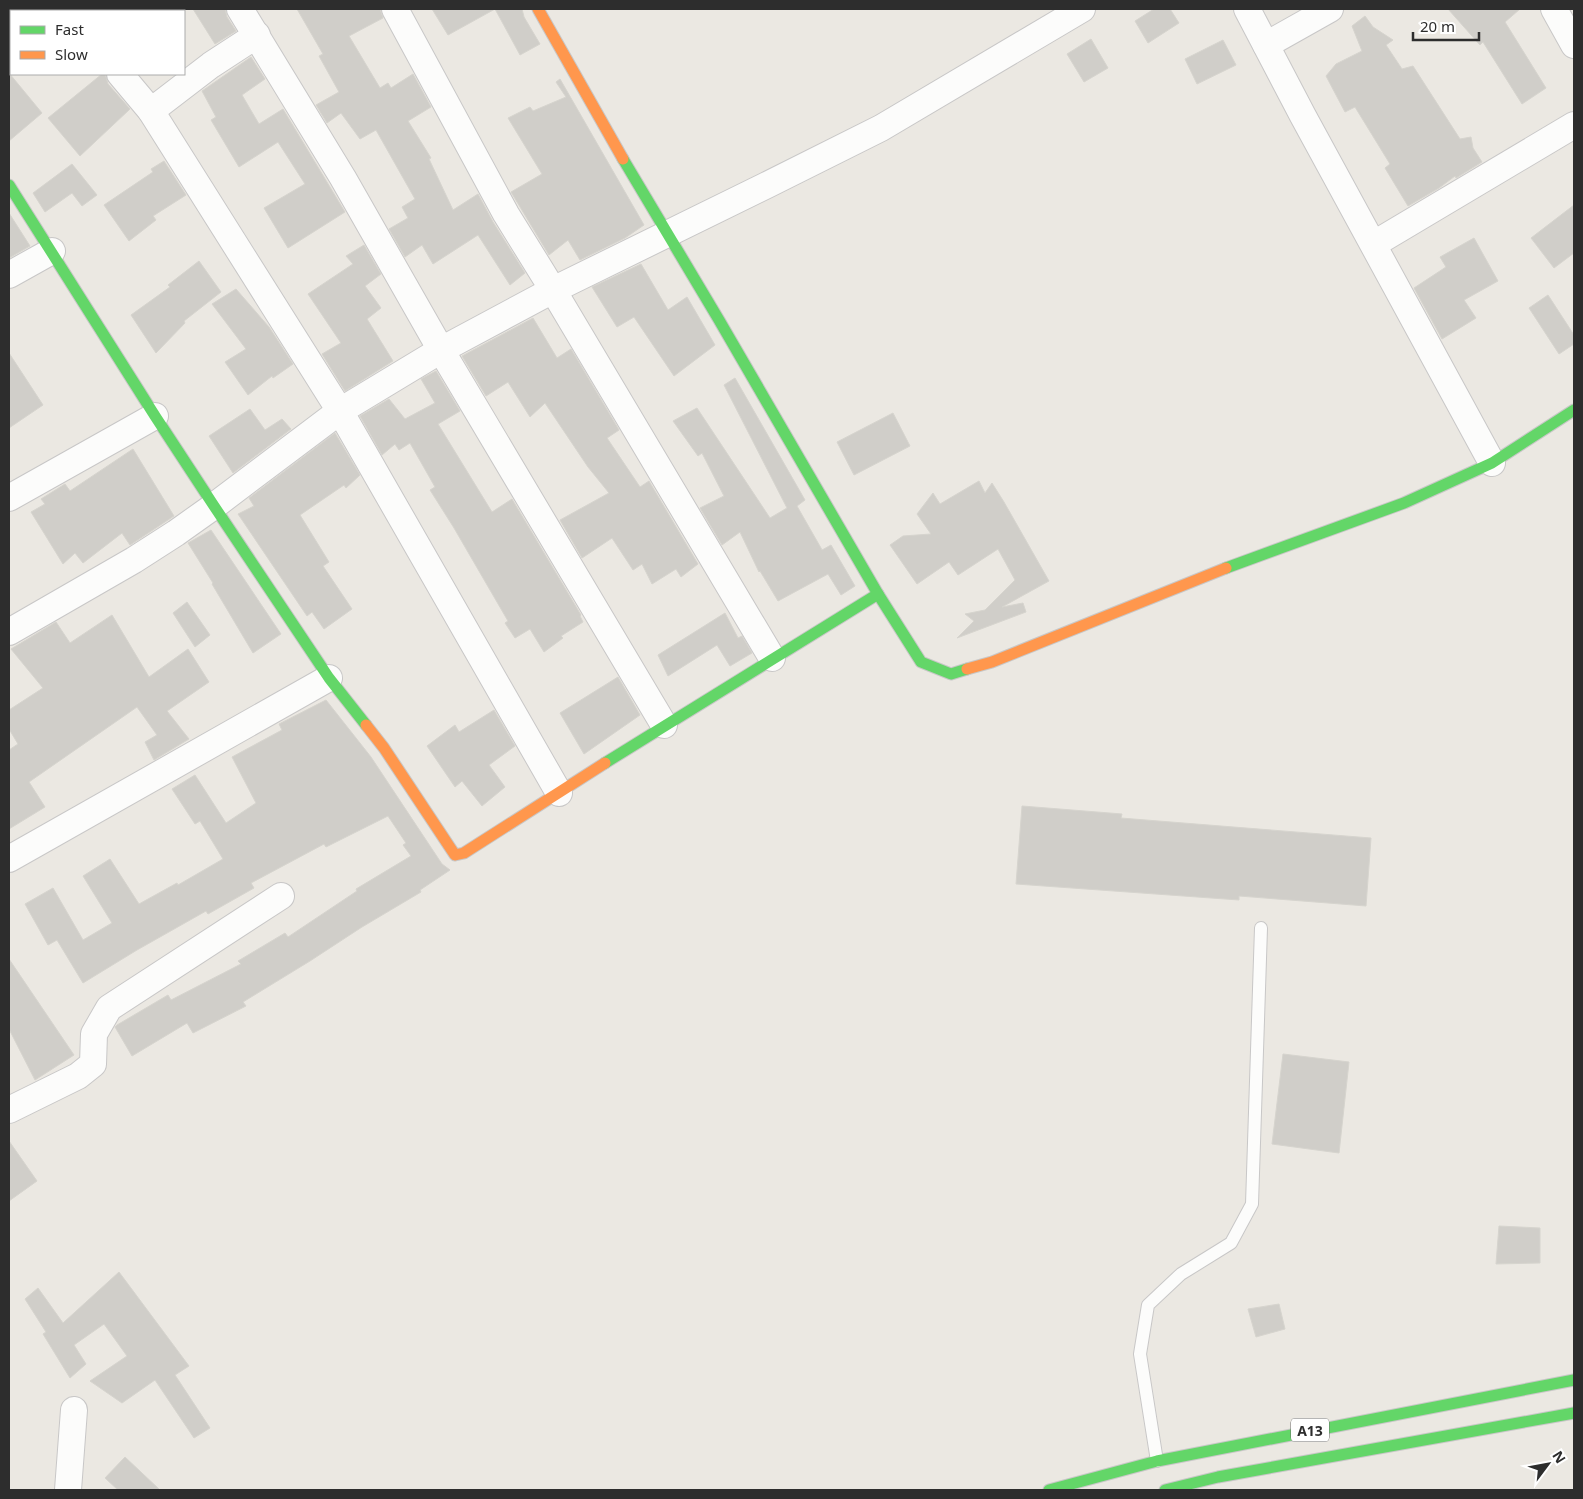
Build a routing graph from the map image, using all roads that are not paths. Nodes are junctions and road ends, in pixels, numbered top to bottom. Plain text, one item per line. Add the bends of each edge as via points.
1 (240, 9) edge
2 (395, 9) edge
3 (538, 9) edge
4 (1082, 9) edge
5 (1247, 9) edge
6 (1330, 9) edge
7 (1554, 9) edge
8 (257, 35) junction
9 (1266, 45) junction
10 (1574, 45) edge
11 (121, 75) edge
12 (151, 111) junction
13 (1574, 126) edge
14 (9, 185) edge
15 (667, 233) junction
16 (1374, 244) junction
17 (52, 250) junction
18 (9, 275) edge
19 (553, 290) junction
20 (441, 350) junction
21 (1574, 410) edge
22 (340, 411) junction
23 (155, 416) junction
24 (1492, 463) junction
25 (9, 498) edge
26 (214, 506) junction
27 (878, 594) junction
28 (9, 632) edge
29 (772, 658) junction
30 (329, 678) junction
31 (664, 725) junction
32 (559, 793) junction
33 (9, 859) edge
34 (281, 896) dead end
35 (1261, 928) dead end
36 (9, 1110) edge
37 (1574, 1380) edge
38 (74, 1410) dead end
39 (1574, 1413) edge
40 (1157, 1461) junction
41 (68, 1490) edge
42 (1049, 1490) edge
43 (1165, 1490) edge

1 - 8 street
2 - 19 street via 506,214
3 - 15 main road
4 - 15 street via 881,128
5 - 9 street
6 - 9 street
7 - 10 street
8 - 12 street
8 - 20 street
9 - 16 street
11 - 12 street
12 - 22 street
13 - 16 street
14 - 17 main road
15 - 19 street
15 - 27 main road
16 - 24 street
17 - 18 street
17 - 23 main road
19 - 20 street
19 - 29 street
20 - 22 street
20 - 31 street
21 - 24 main road
22 - 26 street
22 - 32 street
23 - 25 street
23 - 26 main road
24 - 27 main road via 1404,503 1249,559 992,662 951,674 921,662
26 - 28 street via 134,560
26 - 30 main road
27 - 29 main road
29 - 31 main road
30 - 32 main road via 384,748 455,855 464,853
30 - 33 street
31 - 32 main road
34 - 36 street via 108,1008 94,1034 93,1064 78,1076
35 - 40 lane via 1252,1204 1231,1242 1181,1274 1148,1305 1140,1354
37 - 40 main road, A13
38 - 41 street
39 - 43 main road, A13 via 1218,1477
40 - 42 main road, A13

